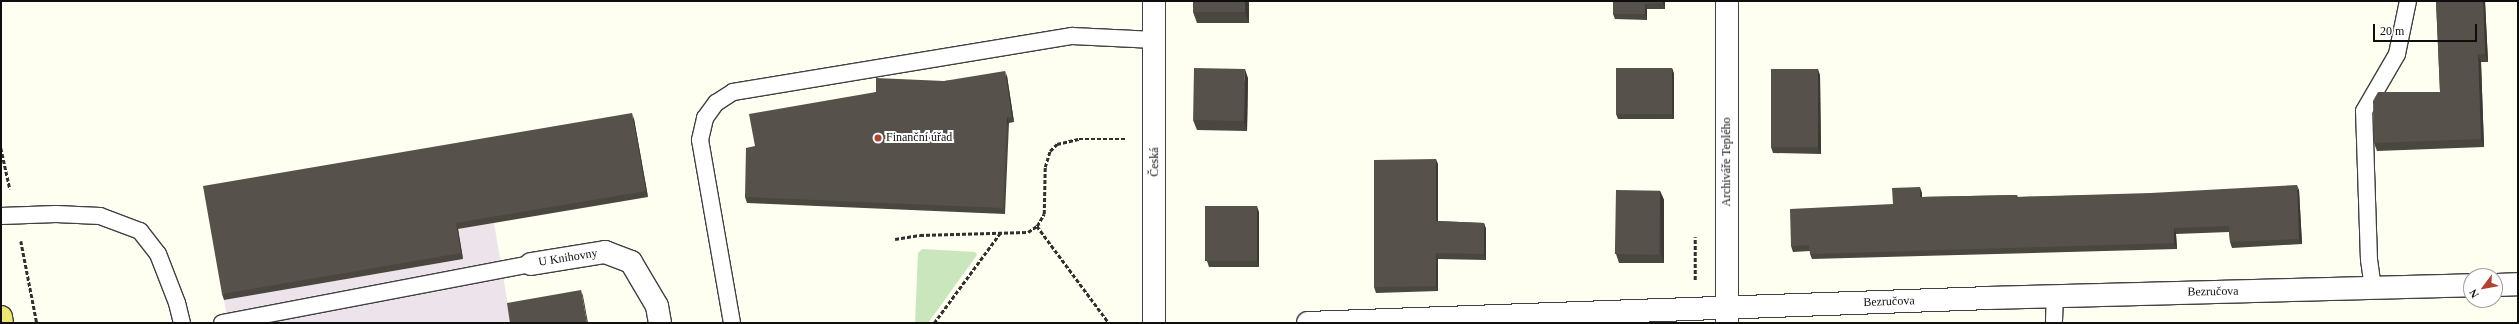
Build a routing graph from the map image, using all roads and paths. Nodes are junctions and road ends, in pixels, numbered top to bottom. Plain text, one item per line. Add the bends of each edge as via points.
1 (1154, 1) edge
2 (1727, 1) edge
3 (2408, 1) edge
4 (1155, 40) junction
5 (1130, 139) dead end
6 (1, 148) edge
7 (8, 216) edge
8 (1038, 226) junction
9 (1000, 234) junction
10 (895, 239) dead end
11 (531, 264) joint
12 (2503, 284) edge
13 (2518, 284) edge
14 (2463, 285) edge
15 (2374, 288) junction
16 (2055, 296) junction
17 (1727, 315) edge
18 (1, 317) edge
19 (2054, 321) dead end
20 (2, 323) edge
21 (37, 323) edge
22 (182, 323) edge
23 (222, 323) edge
24 (660, 323) edge
25 (732, 323) edge
26 (934, 323) edge
27 (1109, 323) edge
28 (1154, 323) edge
29 (1308, 323) edge

1 - 4 street, Česká
2 - 17 street, Archiváře Teplého
3 - 15 lane via 2397,54 2364,112 2369,260
4 - 25 lane via 1072,36 733,92 716,103 705,118 700,140
4 - 28 street, Česká
5 - 8 path via 1080,139 1057,144 1050,151 1045,167 1044,214
6 - 7 path
7 - 21 path
7 - 22 lane via 100,216 140,231 158,254
8 - 9 path via 1028,232
8 - 27 path
9 - 10 path via 920,235
9 - 26 path
11 - 23 lane
11 - 24 street, U Knihovny via 605,252 631,262 657,306
12 - 13 street
14 - 15 street, Bezručova
15 - 16 street, Bezručova
16 - 17 street, Bezručova
16 - 19 lane
17 - 29 street, Bezručova
18 - 20 main road

